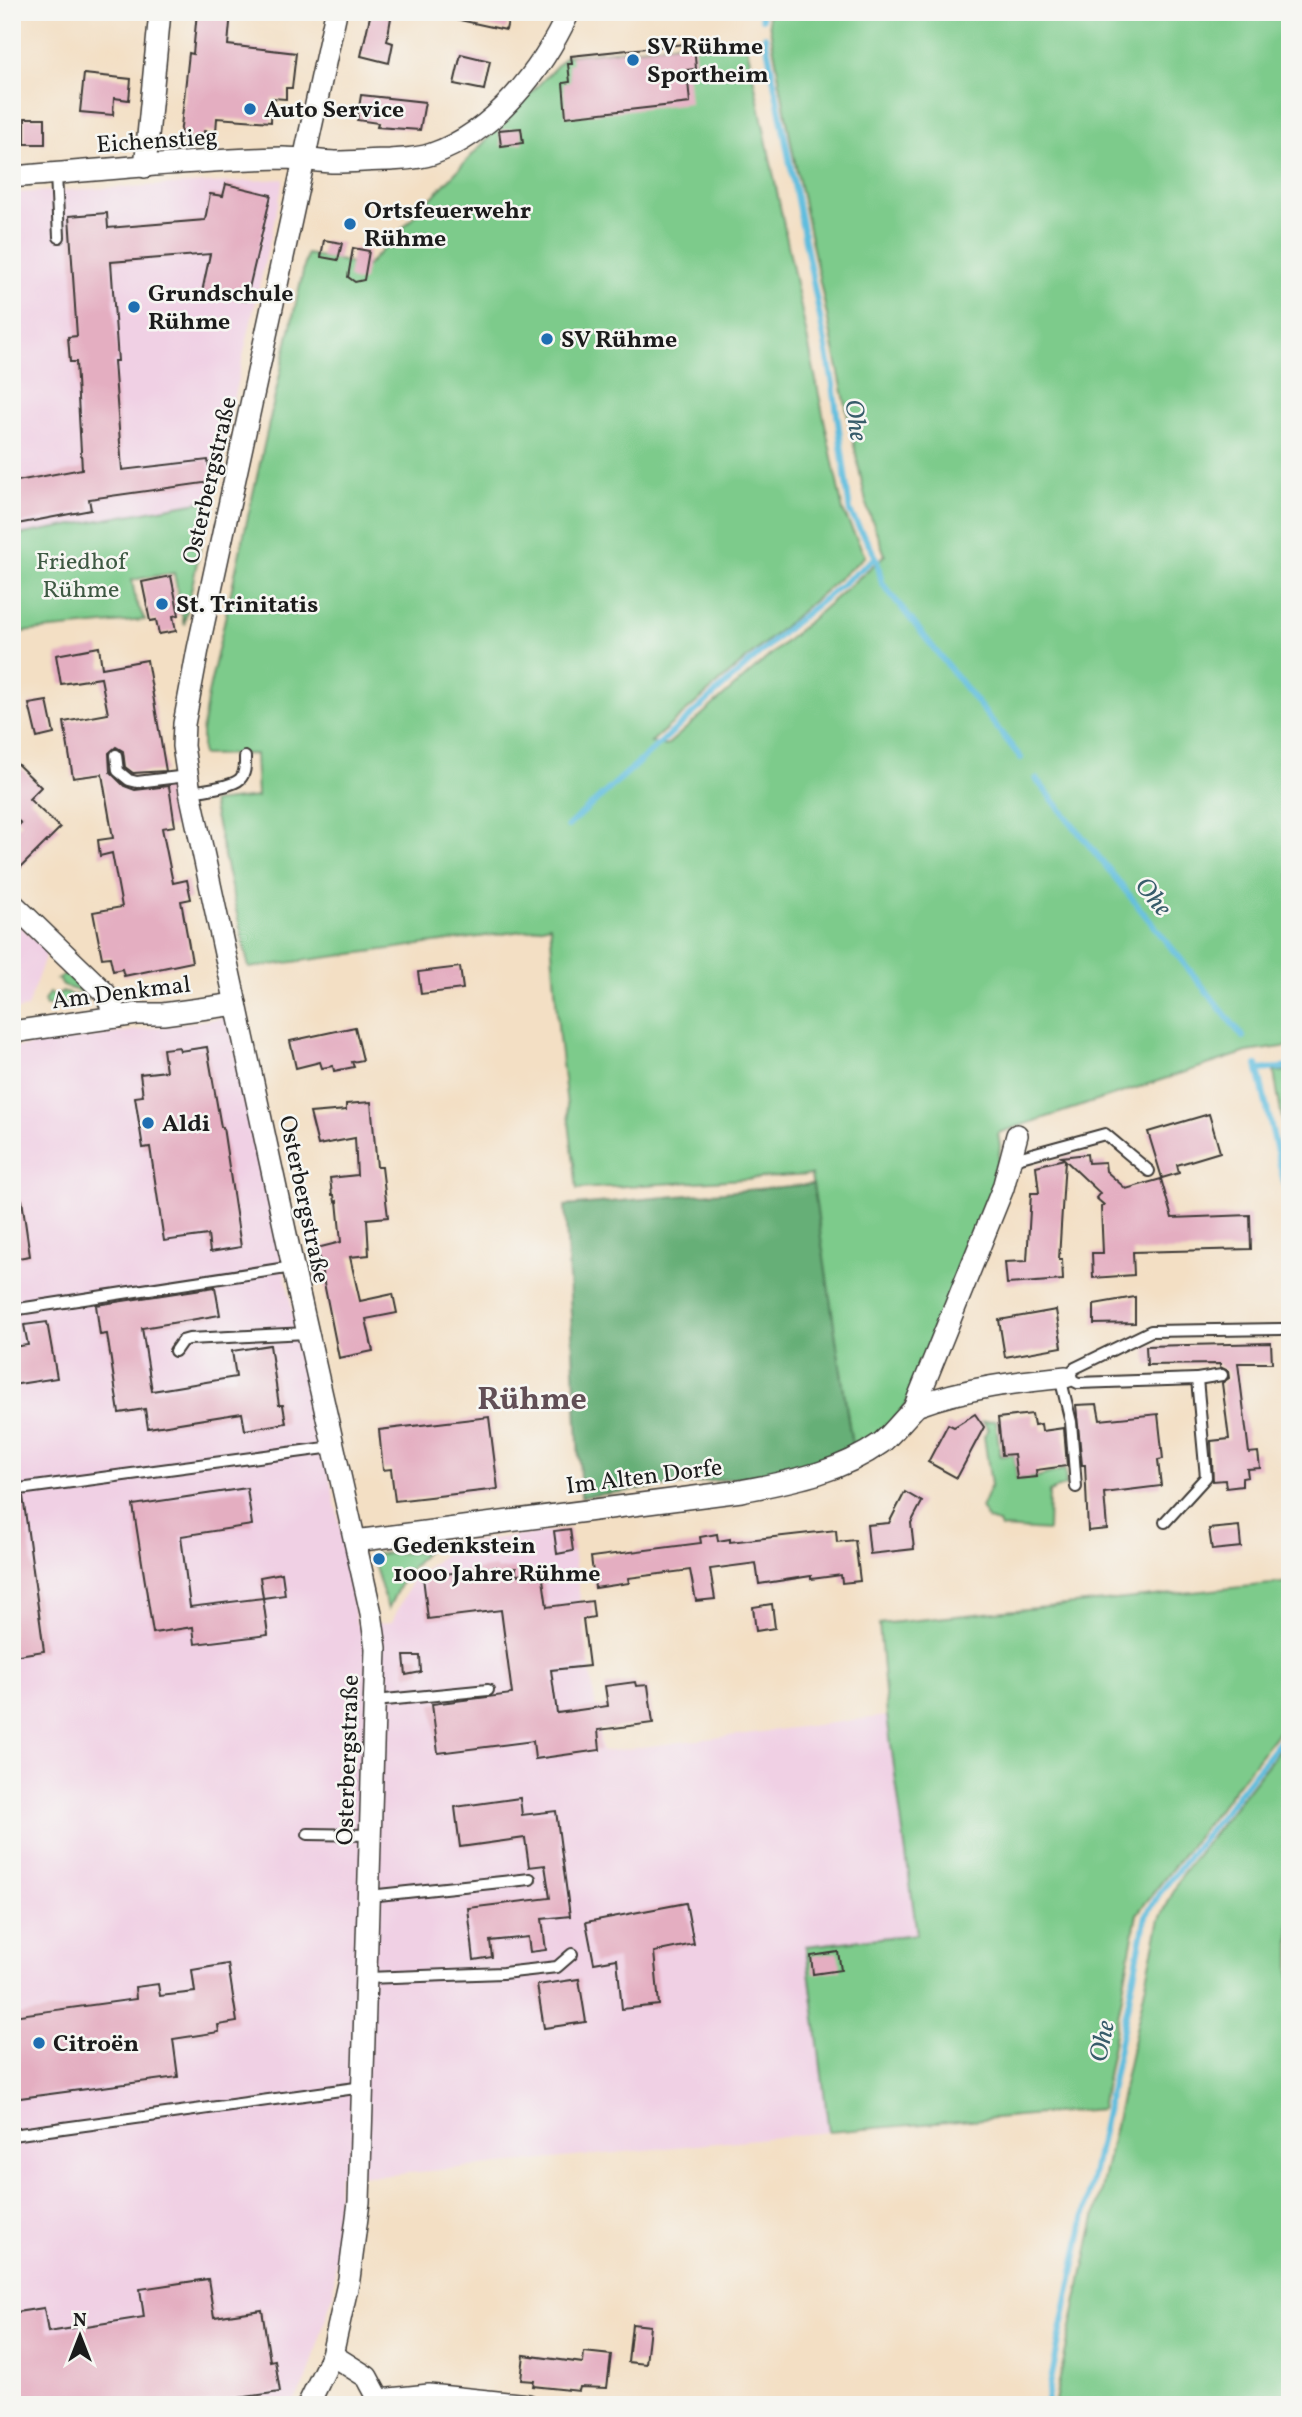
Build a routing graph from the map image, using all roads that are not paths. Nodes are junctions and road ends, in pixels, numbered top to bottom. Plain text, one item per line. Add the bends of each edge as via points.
1 (160, 12) edge
2 (336, 12) edge
3 (569, 12) edge
4 (305, 160) junction
5 (145, 167) junction
6 (56, 174) junction
7 (12, 177) edge
8 (59, 237) dead end
9 (116, 755) dead end
10 (245, 757) dead end
11 (189, 784) junction
12 (12, 903) edge
13 (236, 1004) junction
14 (117, 1017) junction
15 (12, 1032) edge
16 (1017, 1135) dead end
17 (1010, 1160) junction
18 (1149, 1171) dead end
19 (293, 1267) junction
20 (12, 1310) edge
21 (1281, 1329) dead end
22 (307, 1333) junction
23 (175, 1351) dead end
24 (1222, 1375) dead end
25 (1063, 1377) junction
26 (1197, 1380) junction
27 (915, 1406) junction
28 (333, 1447) junction
29 (1076, 1487) dead end
30 (12, 1490) edge
31 (1165, 1522) dead end
32 (355, 1541) junction
33 (488, 1690) dead end
34 (375, 1702) junction
35 (308, 1834) dead end
36 (371, 1835) junction
37 (530, 1879) dead end
38 (369, 1896) junction
39 (572, 1954) dead end
40 (367, 1978) junction
41 (363, 2087) junction
42 (12, 2135) edge
43 (332, 2355) junction
44 (381, 2403) edge
45 (308, 2405) edge
46 (528, 2405) edge

1 - 5 street
2 - 4 street, Osterbergstraße
3 - 4 street, Eichenstieg via 530,80 454,144 419,158
4 - 5 street, Eichenstieg
4 - 11 street, Osterbergstraße via 184,724
5 - 6 street, Eichenstieg
6 - 7 street, Eichenstieg
6 - 8 lane
9 - 11 lane via 118,772 129,780
10 - 11 lane via 244,772 232,783
11 - 13 street, Osterbergstraße
12 - 14 street via 105,993
13 - 14 street, Am Denkmal
13 - 19 street, Osterbergstraße
14 - 15 street, Am Denkmal
16 - 17 street, Im Alten Dorfe
17 - 18 lane via 1105,1135
17 - 27 street, Im Alten Dorfe via 1003,1188
19 - 20 lane
19 - 22 street, Osterbergstraße
21 - 25 lane via 1151,1331
22 - 23 lane via 189,1339
22 - 28 street, Osterbergstraße
24 - 26 lane
25 - 26 lane via 1078,1383
25 - 27 street
25 - 29 lane
26 - 31 lane via 1206,1477
27 - 32 street, Im Alten Dorfe via 898,1428 868,1451 824,1474 801,1480
28 - 30 lane
28 - 32 street, Osterbergstraße
32 - 34 street, Osterbergstraße via 375,1639
33 - 34 lane
34 - 36 street, Osterbergstraße
35 - 36 lane
36 - 38 street, Osterbergstraße
37 - 38 lane
38 - 40 street, Osterbergstraße
39 - 40 lane via 556,1967
40 - 41 street, Osterbergstraße
41 - 42 lane
41 - 43 street, Osterbergstraße via 359,2202 349,2279
43 - 44 street via 367,2377
43 - 45 street, Osterbergstraße
44 - 46 street via 429,2395

